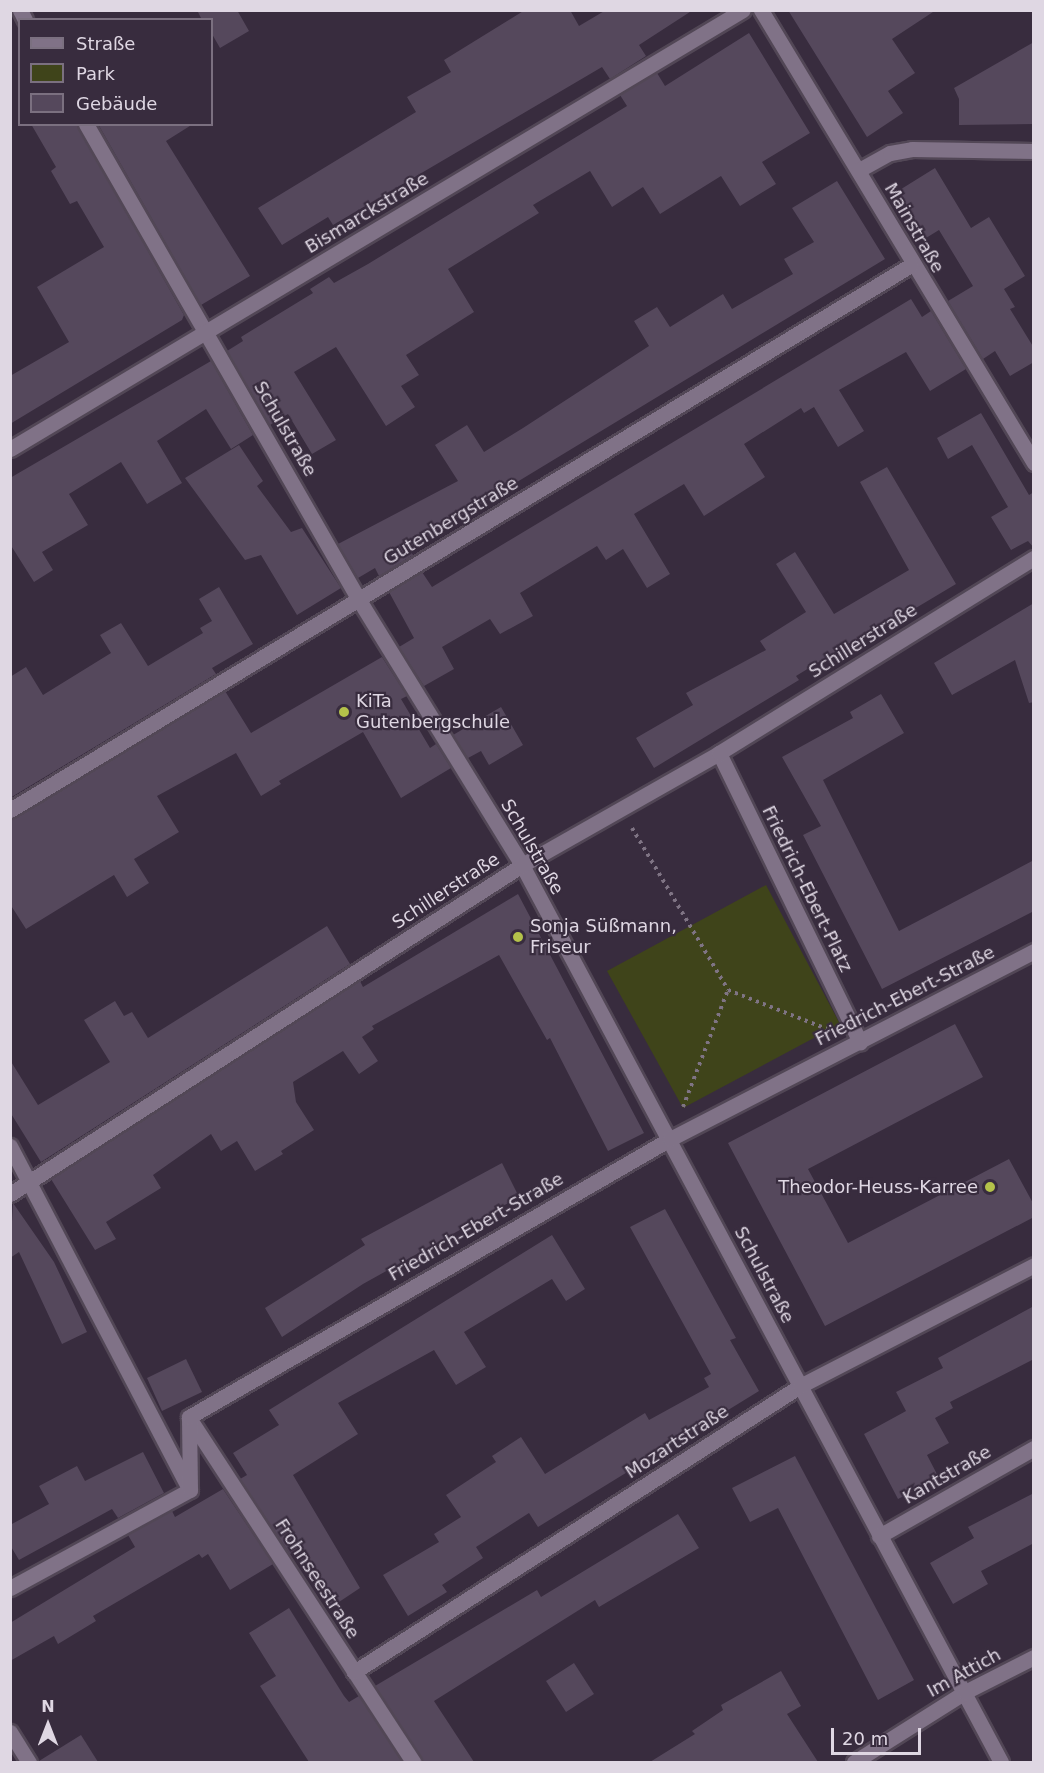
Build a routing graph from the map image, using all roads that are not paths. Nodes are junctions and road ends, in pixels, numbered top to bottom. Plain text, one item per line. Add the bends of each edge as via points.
1 (742, 10) edge
2 (761, 10) edge
3 (87, 126) edge
4 (1034, 151) edge
5 (859, 170) junction
6 (911, 265) junction
7 (207, 332) junction
8 (10, 449) edge
9 (1034, 463) edge
10 (1034, 558) edge
11 (359, 600) junction
12 (719, 753) junction
13 (10, 810) edge
14 (522, 865) junction
15 (1034, 951) edge
16 (860, 1042) junction
17 (670, 1139) junction
18 (10, 1146) edge
19 (32, 1181) junction
20 (10, 1194) edge
21 (1034, 1265) edge
22 (800, 1386) junction
23 (189, 1417) junction
24 (1034, 1448) edge
25 (190, 1490) junction
26 (879, 1536) junction
27 (10, 1588) edge
28 (1034, 1657) edge
29 (354, 1672) junction
30 (965, 1692) junction
31 (10, 1732) edge
32 (29, 1762) edge
33 (413, 1762) edge
34 (854, 1762) edge
35 (1001, 1762) edge

1 - 7 street, Bismarckstraße
2 - 5 street, Mainstraße
3 - 7 street, Schulstraße
4 - 5 street via 912,149 890,153
5 - 6 street, Mainstraße
6 - 9 street, Mainstraße
6 - 11 street, Gutenbergstraße
7 - 8 street, Bismarckstraße
7 - 11 street, Schulstraße
10 - 12 street, Schillerstraße
11 - 13 street, Gutenbergstraße
11 - 14 street, Schulstraße
12 - 14 street, Schillerstraße
12 - 16 street, Friedrich-Ebert-Platz
14 - 17 street, Schulstraße
14 - 19 street, Schillerstraße
15 - 16 street, Friedrich-Ebert-Straße
16 - 17 street, Friedrich-Ebert-Straße
17 - 22 street, Schulstraße
17 - 23 street, Friedrich-Ebert-Straße
18 - 19 street
19 - 20 street, Schillerstraße
19 - 25 street
21 - 22 street, Mozartstraße
22 - 26 street, Schulstraße
22 - 29 street, Mozartstraße
23 - 25 street
23 - 29 street, Frohnseestraße
24 - 26 street, Kantstraße
25 - 27 street
26 - 30 street, Schulstraße
28 - 30 street, Im Attich
29 - 33 street, Frohnseestraße
30 - 34 street, Im Attich
30 - 35 street, Schulstraße
31 - 32 street

